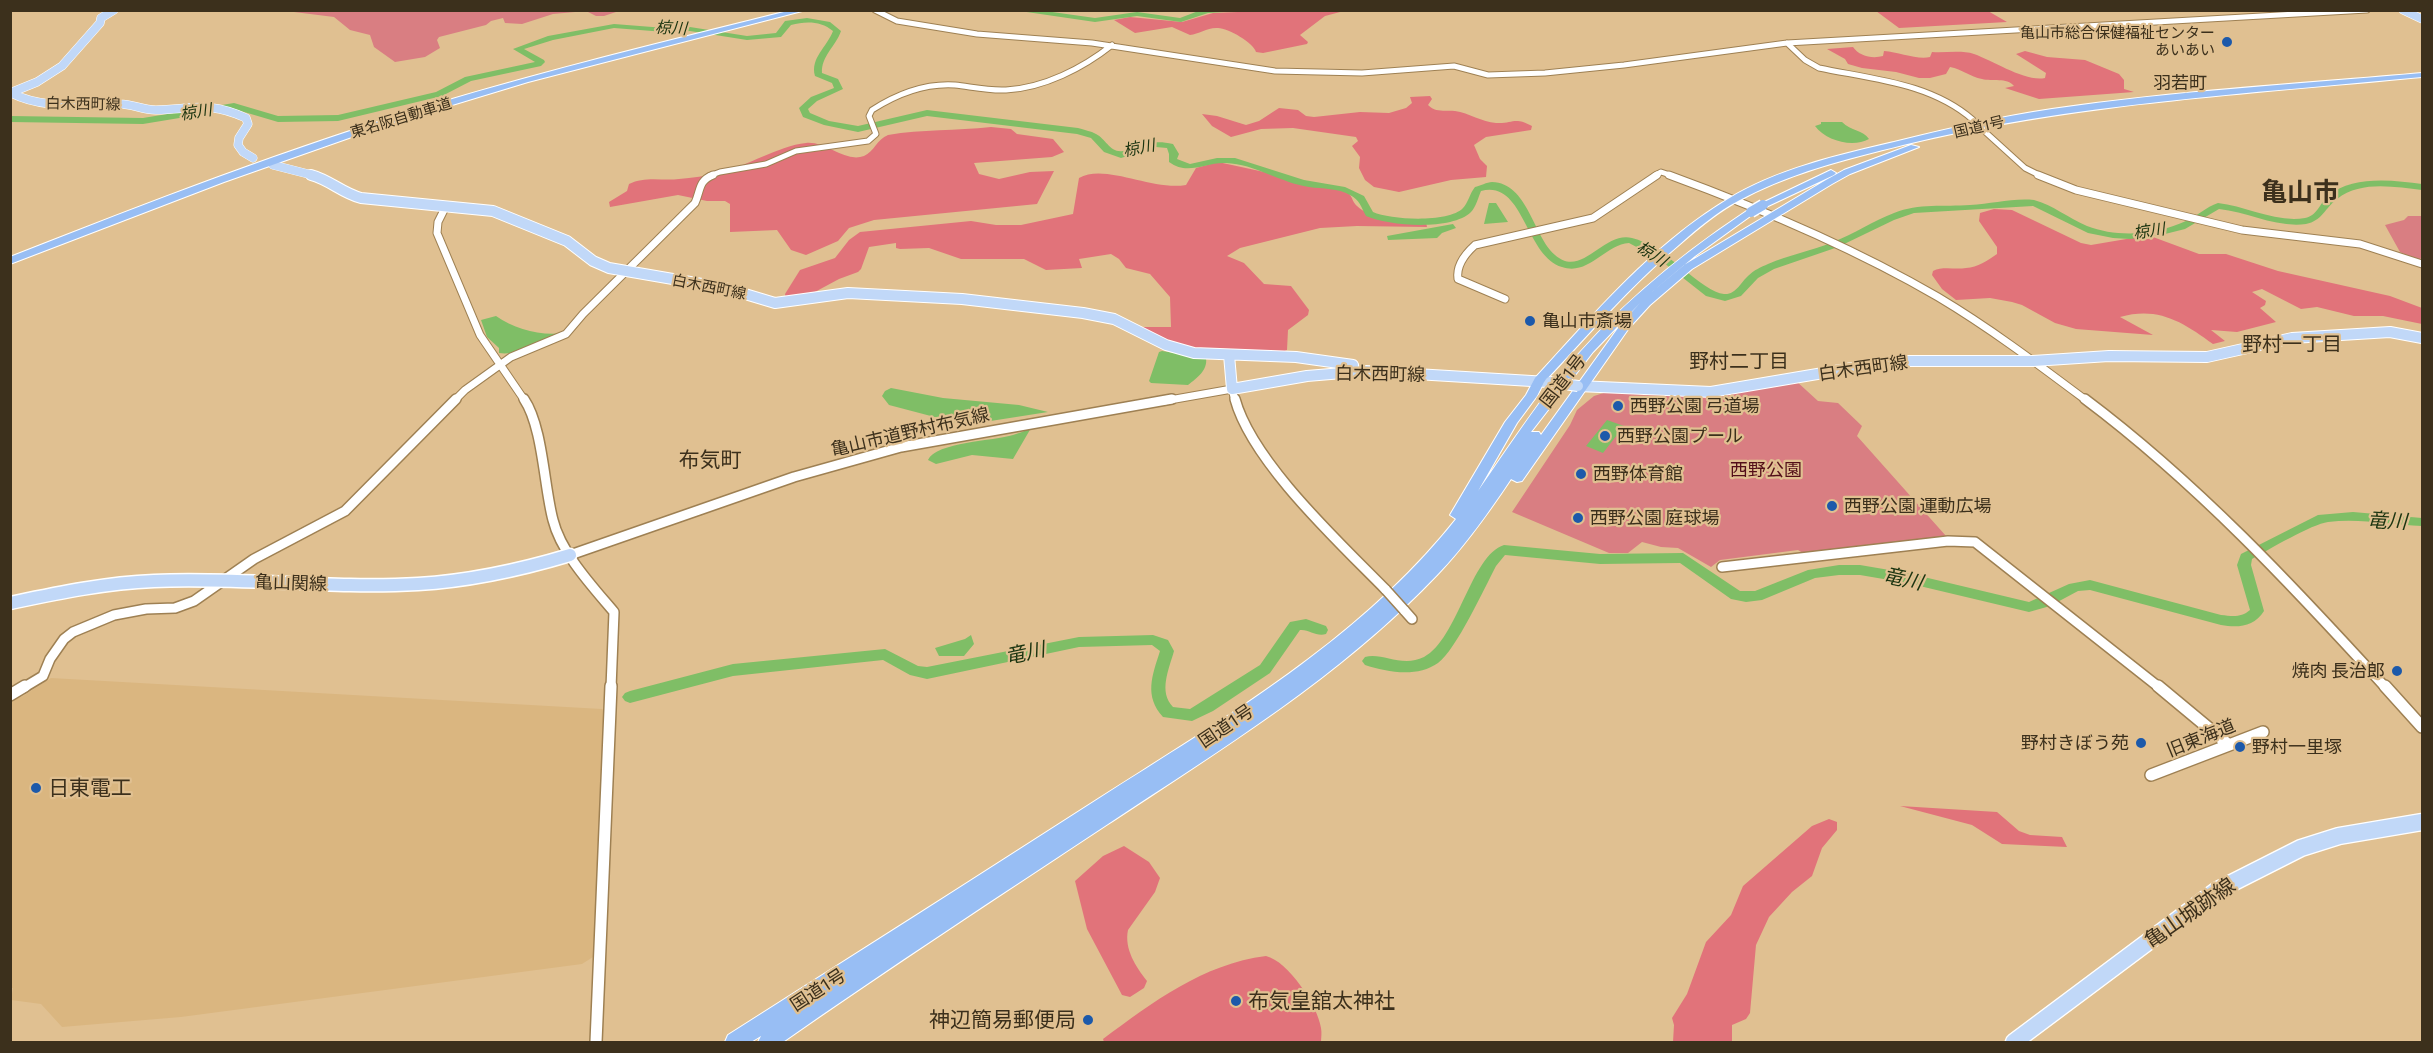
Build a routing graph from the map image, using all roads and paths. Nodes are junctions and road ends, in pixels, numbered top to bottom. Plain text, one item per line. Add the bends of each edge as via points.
1 (114, 10) edge
2 (792, 10) edge
3 (803, 10) edge
4 (874, 10) edge
5 (2367, 10) edge
6 (2403, 10) edge
7 (2422, 19) edge
8 (735, 26) junction
9 (1787, 43) junction
10 (1112, 45) junction
11 (2422, 77) edge
12 (11, 93) edge
13 (1973, 120) dead end
14 (1994, 123) junction
15 (1982, 129) dead end
16 (1938, 136) junction
17 (253, 158) dead end
18 (273, 165) dead end
19 (1734, 200) junction
20 (446, 206) junction
21 (1773, 215) junction
22 (10, 259) edge
23 (2422, 264) edge
24 (625, 273) junction
25 (1505, 299) dead end
26 (1632, 301) junction
27 (2422, 338) edge
28 (1229, 355) junction
29 (2033, 361) junction
30 (500, 363) junction
31 (1353, 365) dead end
32 (1544, 382) junction
33 (1580, 386) junction
34 (1232, 389) junction
35 (570, 555) junction
36 (1722, 567) dead end
37 (223, 581) junction
38 (1411, 586) junction
39 (10, 603) edge
40 (1412, 619) dead end
41 (10, 695) edge
42 (2422, 727) edge
43 (2263, 732) dead end
44 (2229, 745) junction
45 (2151, 775) dead end
46 (2422, 822) edge
47 (861, 976) junction
48 (596, 1042) edge
49 (738, 1042) edge
50 (760, 1042) edge
51 (768, 1042) edge
52 (2014, 1042) edge

1 - 12 main road via 101,18 62,66
2 - 8 highway, 東名阪自動車道
3 - 8 highway, 東名阪自動車道
4 - 10 street via 897,21 984,35
5 - 9 street
6 - 7 main road
8 - 22 highway, 東名阪自動車道 via 526,81 376,126
9 - 10 street via 1624,65 1488,75 1454,66 1362,73 1275,71
9 - 13 street via 1819,68 1920,89 1956,105
10 - 24 street via 1098,58 1076,69 1016,88 942,85 909,92 872,110 869,116 875,136 865,142 800,150 769,163 734,167 709,176 700,184 695,203
11 - 14 highway, 国道1号 via 2101,105
12 - 17 main road, 白木西町線 via 22,100 66,106 124,104 157,110 218,106 246,118 248,122 237,142
14 - 16 highway, 国道1号
14 - 19 highway via 1863,151 1810,167
15 - 23 street via 2018,163 2049,181 2091,195 2256,232 2349,242
16 - 21 highway via 1848,172
16 - 26 highway, 国道1号, bridge via 1836,171 1763,205 1700,245
18 - 20 main road, 白木西町線 via 326,179 347,194 362,198
19 - 21 street
19 - 25 street via 1660,172 1593,218 1475,245 1467,252 1457,277
19 - 26 highway via 1674,243
20 - 24 main road, 白木西町線 via 497,213 567,241 593,261
20 - 30 street via 437,233 480,335
21 - 26 highway
21 - 29 street via 1850,250 1960,311
24 - 28 main road, 白木西町線 via 711,285 775,303 849,293 962,299 1083,313 1114,319 1177,349
24 - 30 street via 566,334
26 - 32 highway
26 - 33 highway via 1625,326
26 - 38 highway, 国道1号 via 1556,389 1496,478
27 - 29 main road, 白木西町線 via 2390,332 2338,335 2280,340 2206,357
28 - 31 main road, 白木西町線 via 1296,357
28 - 34 main road
29 - 33 main road, 白木西町線 via 1894,361 1711,392
29 - 42 street via 2154,453 2247,541
30 - 35 street via 528,405 553,523
30 - 37 street via 465,390 345,511 254,559
32 - 33 main road, 白木西町線, bridge
32 - 34 main road, 白木西町線 via 1366,371
32 - 38 highway via 1510,422 1466,502 1407,577
33 - 38 highway via 1481,524 1429,582
34 - 35 street, 亀山市道野村布気線 via 890,449 794,477
34 - 40 street, bridge via 1239,415 1277,472
35 - 37 main road, 亀山関線 via 511,572 443,582 385,585
35 - 48 street via 612,607 616,621
36 - 44 street via 1948,541 1975,542
37 - 39 main road, 亀山関線 via 131,583
37 - 41 street via 185,605 126,612 73,632 50,659 43,676
38 - 47 highway, 国道1号 via 1347,650 1272,707
38 - 49 highway, 国道1号 via 1253,708
43 - 44 street, 旧東海道
44 - 45 street, 旧東海道
46 - 52 main road, 亀山城跡線 via 2339,836 2301,848 2216,891
47 - 50 highway
47 - 51 highway, 国道1号

